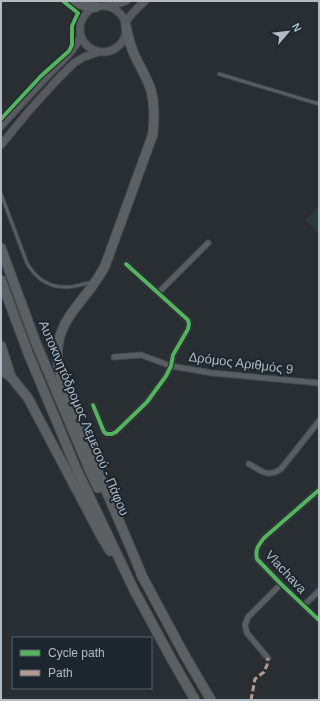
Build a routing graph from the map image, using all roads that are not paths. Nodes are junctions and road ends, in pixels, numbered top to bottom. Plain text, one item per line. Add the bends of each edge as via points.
1 (75, 1) edge
2 (126, 1) edge
3 (145, 1) edge
4 (100, 7) junction
5 (125, 25) junction
6 (81, 36) junction
7 (98, 52) junction
8 (219, 74) dead end
9 (319, 104) edge
10 (1, 126) edge
11 (1, 145) edge
12 (1, 194) edge
13 (208, 243) dead end
14 (1, 248) edge
15 (126, 264) dead end
16 (1, 280) edge
17 (95, 283) junction
18 (158, 293) junction
19 (1, 346) edge
20 (114, 357) dead end
21 (171, 366) junction
22 (1, 370) edge
23 (11, 377) junction
24 (319, 383) edge
25 (93, 405) dead end
26 (319, 421) edge
27 (249, 464) dead end
28 (319, 490) edge
29 (143, 578) junction
30 (281, 584) junction
31 (134, 590) junction
32 (319, 590) edge
33 (304, 605) junction
34 (319, 620) edge
35 (268, 658) dead end
36 (195, 700) edge
37 (211, 700) edge

1 - 4 highway via 88,7
2 - 4 main road
3 - 5 main road via 130,15
4 - 5 main road via 117,11
4 - 6 main road via 84,15 81,21
5 - 7 main road via 126,32 121,44 110,51
5 - 17 highway via 134,55 151,90 155,111 153,134 109,256
6 - 7 main road via 87,46
6 - 10 main road via 71,52
7 - 11 main road via 74,63
8 - 9 lane
12 - 17 lane via 27,263 36,276 53,286 70,287
13 - 18 street
14 - 29 highway, Αυτοκινητόδρομος Λεμεσού - Πάφου via 36,343 90,470
15 - 18 street
16 - 31 highway, Αυτοκινητόδρομος Λεμεσού - Πάφου via 76,468
17 - 29 highway via 61,333 58,362 68,400
18 - 21 street via 188,320 189,324 173,354
19 - 23 highway
20 - 21 street, Δρόμος Αριθμός 9 via 141,355
21 - 24 street, Δρόμος Αριθμός 9 via 212,373
21 - 25 street via 147,402 112,434 104,432
22 - 23 highway
23 - 31 highway via 28,398 101,536
26 - 27 street via 281,469 268,474
28 - 30 street, Vlachava via 264,538 257,548 257,559
29 - 37 highway, Αυτοκινητόδρομος Λεμεσού - Πάφου
30 - 33 street, Vlachava
30 - 35 street via 248,617 245,625 247,633
31 - 36 highway, Αυτοκινητόδρομος Λεμεσού - Πάφου
32 - 33 street
33 - 34 street, Vlachava

